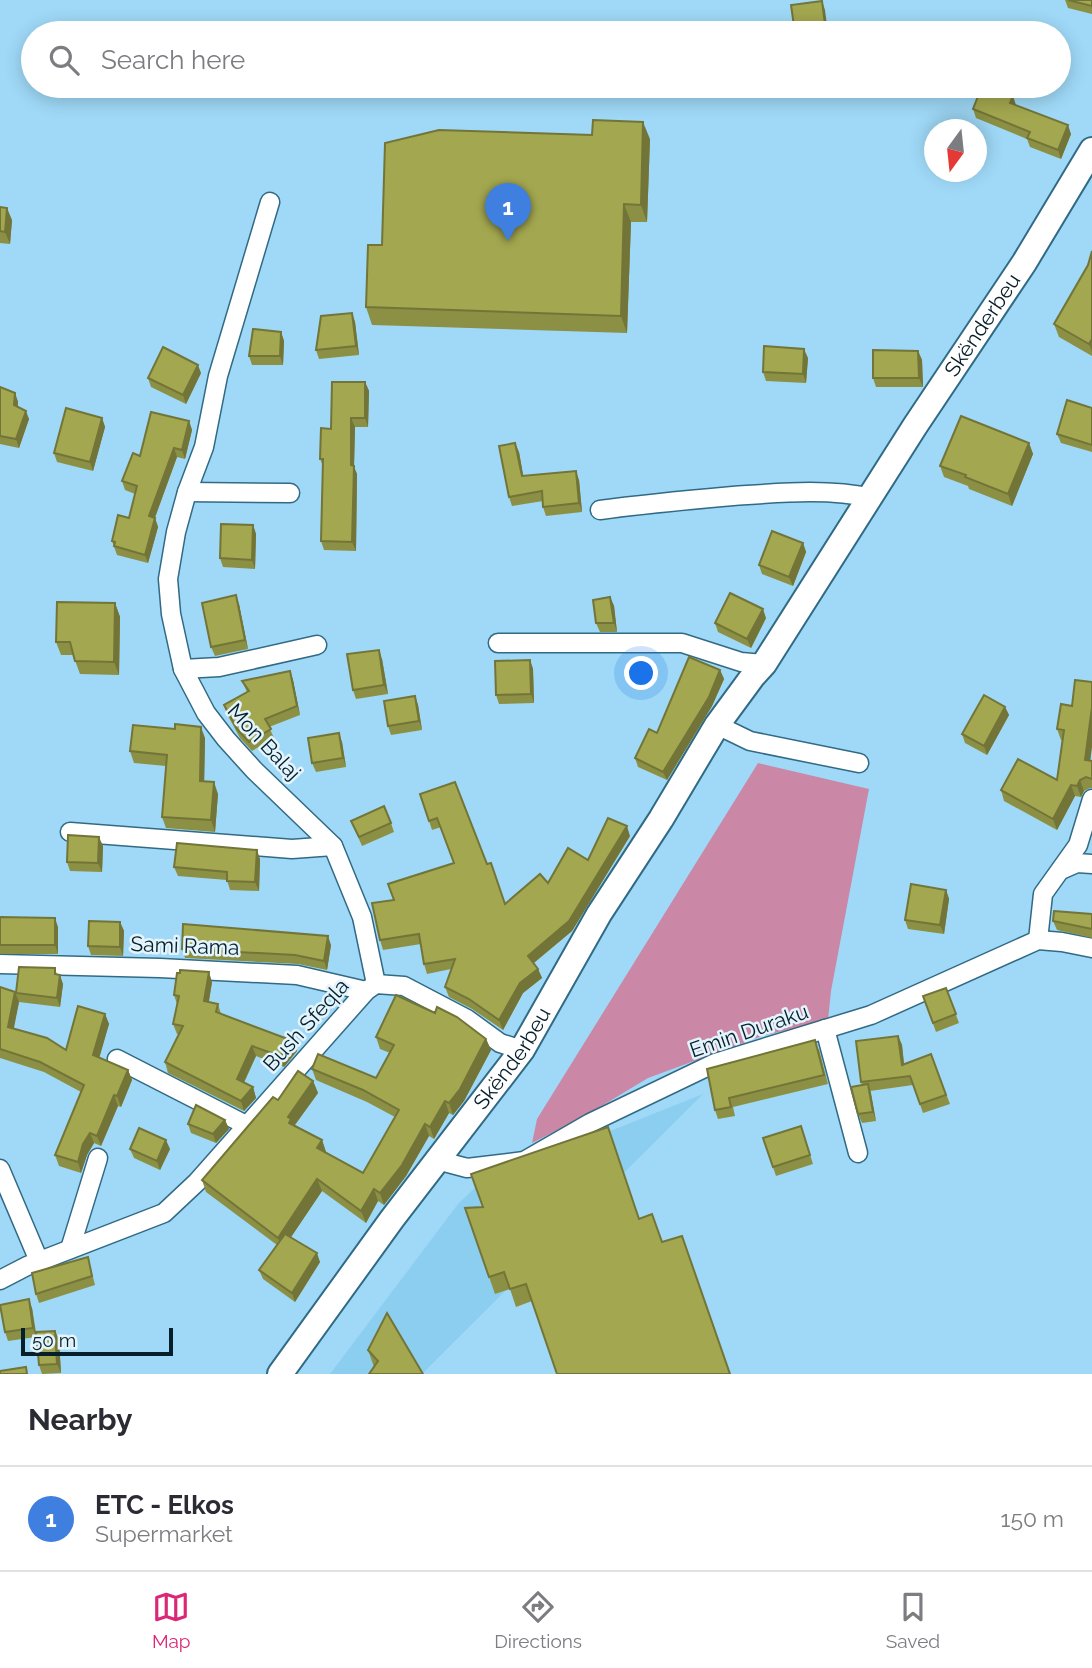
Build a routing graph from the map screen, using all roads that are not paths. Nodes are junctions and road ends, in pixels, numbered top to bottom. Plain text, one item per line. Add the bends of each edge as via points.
1 (1092, 150) edge
2 (270, 202) dead end
3 (187, 492) junction
4 (290, 493) dead end
5 (872, 498) junction
6 (600, 510) dead end
7 (498, 643) dead end
8 (317, 645) dead end
9 (764, 664) junction
10 (183, 669) junction
11 (717, 724) junction
12 (859, 763) dead end
13 (1092, 799) edge
14 (69, 832) edge
15 (333, 846) junction
16 (1092, 864) edge
17 (1061, 870) junction
18 (1038, 940) junction
19 (1092, 948) edge
20 (0, 964) edge
21 (371, 987) junction
22 (825, 1029) junction
23 (522, 1050) junction
24 (117, 1059) dead end
25 (246, 1125) junction
26 (858, 1153) dead end
27 (98, 1158) dead end
28 (437, 1160) junction
29 (0, 1169) edge
30 (70, 1249) junction
31 (39, 1261) junction
32 (0, 1280) edge
33 (281, 1374) edge

1 - 5 main road, Skënderbeu
2 - 3 street, Mon Balaj via 218,376 204,447
3 - 4 street
3 - 10 street, Mon Balaj via 169,579
5 - 6 street via 767,493
5 - 9 main road, Skënderbeu
7 - 9 street via 681,643 741,662
8 - 10 street via 219,667
9 - 11 main road, Skënderbeu
10 - 15 street, Mon Balaj via 226,739
11 - 12 street via 750,741
11 - 23 main road, Skënderbeu via 599,914
13 - 17 street via 1078,845
14 - 15 street via 292,849
15 - 21 street, Mon Balaj via 362,917
16 - 17 street via 1077,863
17 - 18 street via 1043,894
18 - 19 street
18 - 22 street, Emin Duraku via 872,1015
20 - 21 street, Sami Rama via 297,975
21 - 23 street, Bush Sfeqla via 404,986 467,1019 500,1043
21 - 25 street, Bush Sfeqla
22 - 26 street
22 - 28 street, Emin Duraku via 715,1063 590,1123 524,1161 467,1168
23 - 28 main road, Skënderbeu
24 - 25 street
25 - 30 street, Bush Sfeqla via 164,1213
27 - 30 street
28 - 33 main road, Skënderbeu
29 - 31 street
30 - 31 street, Bush Sfeqla
31 - 32 street, Bush Sfeqla

